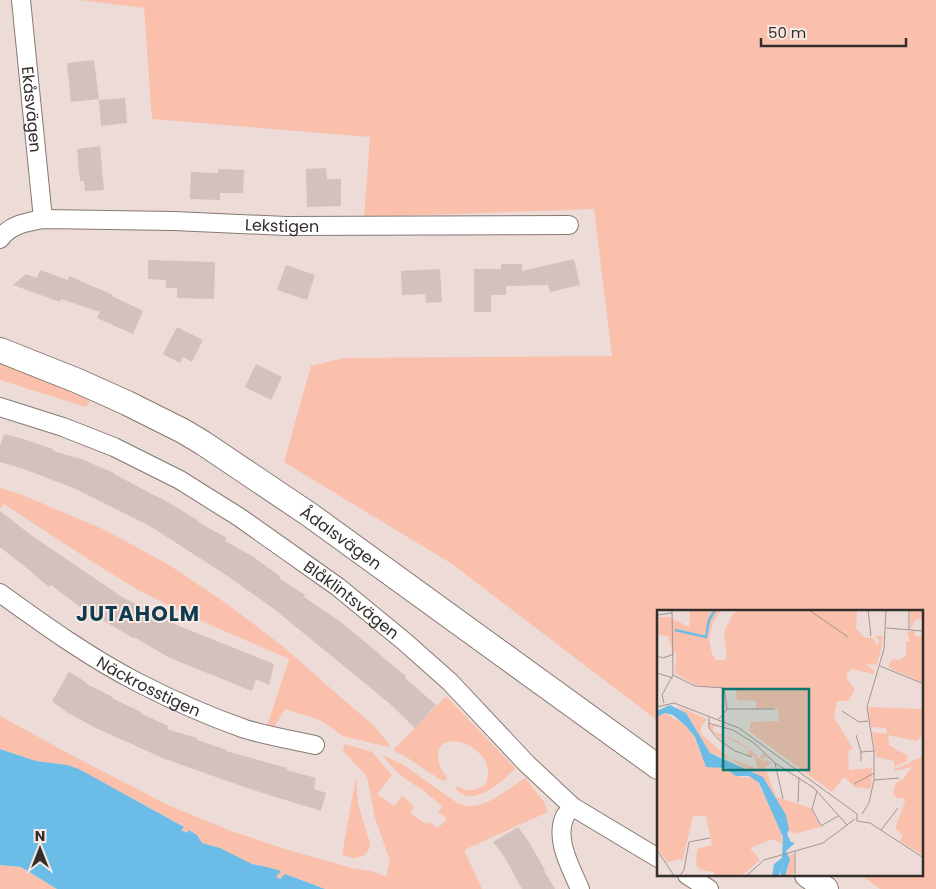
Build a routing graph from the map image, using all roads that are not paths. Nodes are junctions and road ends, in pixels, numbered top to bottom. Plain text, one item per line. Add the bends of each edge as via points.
1 (21, 0) edge
2 (43, 219) junction
3 (569, 225) dead end
4 (0, 239) edge
5 (0, 350) edge
6 (0, 407) edge
7 (0, 593) edge
8 (315, 745) dead end
9 (657, 767) edge
10 (573, 807) junction
11 (657, 857) edge
12 (689, 876) edge
13 (808, 876) edge
14 (580, 889) edge
15 (709, 889) edge
16 (826, 889) edge

1 - 2 street, Ekåsvägen
2 - 3 street, Lekstigen via 286,226
2 - 4 street, Lekstigen via 22,224
5 - 9 main road, Ådalsvägen via 127,403 203,443 310,515
6 - 10 street, Blåklintsvägen via 114,447 180,480 239,517 338,587 404,642 450,682 527,764
7 - 8 street, Näckrosstigen via 64,638 136,682 246,729
10 - 11 street, Blåklintsvägen
10 - 14 street via 565,817 563,850
12 - 15 street
13 - 16 main road

